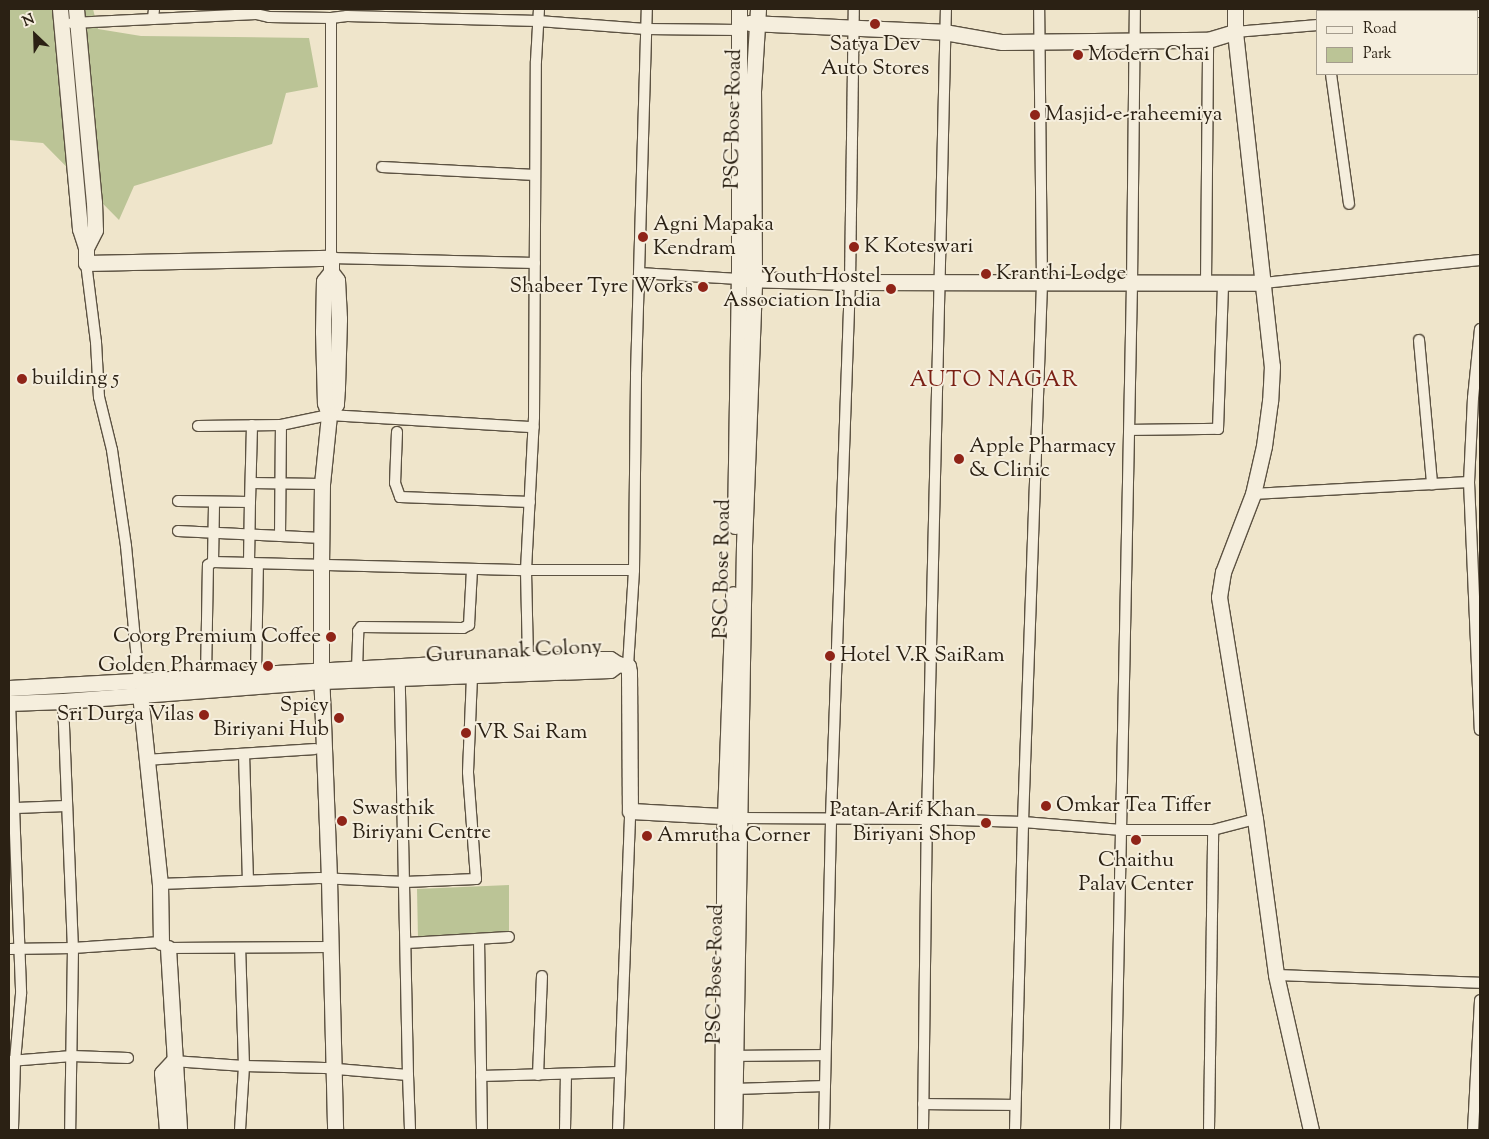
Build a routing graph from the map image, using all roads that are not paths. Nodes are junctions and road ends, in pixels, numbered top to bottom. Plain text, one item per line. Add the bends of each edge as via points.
1 (538, 9) edge
2 (647, 9) edge
3 (854, 9) edge
4 (946, 9) edge
5 (1039, 9) edge
6 (1135, 9) edge
7 (1235, 9) edge
8 (256, 12) edge
9 (347, 12) edge
10 (154, 14) edge
11 (69, 16) edge
12 (758, 16) edge
13 (331, 18) junction
14 (739, 21) edge
15 (538, 22) junction
16 (1316, 25) edge
17 (646, 29) junction
18 (854, 29) junction
19 (944, 32) junction
20 (1235, 32) junction
21 (1208, 40) junction
22 (1134, 41) junction
23 (1038, 42) junction
24 (1332, 75) edge
25 (382, 167) dead end
26 (535, 175) junction
27 (1348, 204) dead end
28 (1480, 260) edge
29 (535, 263) junction
30 (86, 264) junction
31 (331, 265) junction
32 (639, 273) junction
33 (747, 279) junction
34 (850, 282) junction
35 (940, 283) junction
36 (1042, 283) junction
37 (1132, 284) junction
38 (1206, 284) junction
39 (1223, 284) junction
40 (1264, 284) junction
41 (1480, 329) edge
42 (1419, 340) dead end
43 (329, 415) junction
44 (252, 425) junction
45 (280, 425) junction
46 (198, 426) dead end
47 (534, 427) junction
48 (1130, 430) junction
49 (397, 432) dead end
50 (1469, 482) junction
51 (250, 483) junction
52 (280, 483) junction
53 (322, 484) junction
54 (1432, 484) junction
55 (1253, 494) junction
56 (178, 502) dead end
57 (214, 502) junction
58 (250, 502) junction
59 (530, 502) junction
60 (178, 530) dead end
61 (214, 532) junction
62 (249, 534) junction
63 (280, 536) junction
64 (322, 538) junction
65 (213, 562) junction
66 (253, 564) junction
67 (322, 566) junction
68 (472, 569) junction
69 (526, 570) junction
70 (634, 570) junction
71 (528, 659) junction
72 (623, 665) junction
73 (356, 669) junction
74 (256, 674) junction
75 (318, 676) junction
76 (472, 676) junction
77 (206, 677) junction
78 (400, 678) junction
79 (140, 688) junction
80 (12, 693) edge
81 (63, 701) junction
82 (1480, 730) edge
83 (315, 749) junction
84 (244, 754) junction
85 (146, 760) junction
86 (67, 806) junction
87 (15, 808) junction
88 (630, 811) junction
89 (733, 817) junction
90 (831, 817) junction
91 (927, 818) junction
92 (1255, 819) junction
93 (1023, 822) junction
94 (1122, 830) junction
95 (1213, 830) junction
96 (324, 878) junction
97 (248, 880) junction
98 (405, 882) junction
99 (160, 884) junction
100 (509, 937) dead end
101 (479, 939) junction
102 (407, 943) junction
103 (165, 945) junction
104 (325, 947) junction
105 (73, 948) junction
106 (240, 948) junction
107 (14, 949) edge
108 (1276, 975) junction
109 (542, 976) dead end
110 (1480, 983) edge
111 (1480, 1000) edge
112 (825, 1055) junction
113 (72, 1056) junction
114 (729, 1056) junction
115 (128, 1058) dead end
116 (12, 1061) edge
117 (173, 1061) junction
118 (244, 1066) junction
119 (329, 1068) junction
120 (619, 1072) junction
121 (538, 1074) junction
122 (566, 1074) junction
123 (408, 1075) junction
124 (481, 1076) junction
125 (825, 1086) junction
126 (734, 1090) junction
127 (923, 1104) junction
128 (1015, 1105) junction
129 (12, 1130) edge
130 (70, 1130) edge
131 (167, 1130) edge
132 (179, 1130) edge
133 (240, 1130) edge
134 (326, 1130) edge
135 (334, 1130) edge
136 (410, 1130) edge
137 (482, 1130) edge
138 (564, 1130) edge
139 (618, 1130) edge
140 (722, 1130) edge
141 (734, 1130) edge
142 (824, 1130) edge
143 (923, 1130) edge
144 (1015, 1130) edge
145 (1115, 1130) edge
146 (1209, 1130) edge
147 (1311, 1130) edge
148 (1473, 1130) edge

1 - 15 street
2 - 17 street
3 - 18 street
4 - 19 street
5 - 23 street
6 - 22 street
7 - 20 street
8 - 10 street
8 - 13 street via 269,17
9 - 13 street
9 - 15 street
10 - 11 street
11 - 30 street via 94,211 95,230 86,248
12 - 14 street
12 - 18 street
12 - 33 street, PSC Bose Road
13 - 31 street
14 - 17 street
14 - 33 street, PSC Bose Road
15 - 17 street
15 - 26 street
16 - 20 street
17 - 32 street
18 - 19 street
18 - 34 street
19 - 23 street via 1002,42
19 - 35 street
20 - 21 street
20 - 40 street
21 - 22 street
21 - 38 street
22 - 23 street
22 - 37 street
23 - 36 street
24 - 27 street
25 - 26 street
26 - 29 street
28 - 40 street
29 - 31 street
29 - 47 street
30 - 31 street
30 - 79 street via 99,397 112,450 126,546
31 - 43 street via 337,280 339,319 336,404
32 - 33 street
32 - 70 street
33 - 34 street
33 - 89 street, PSC Bose Road via 734,554
34 - 35 street
34 - 90 street
35 - 36 street
35 - 91 street
36 - 37 street
36 - 93 street
37 - 38 street
37 - 48 street
38 - 39 street
39 - 40 street
39 - 48 street via 1218,430
40 - 55 street via 1272,366 1264,446
41 - 50 street
42 - 54 street
43 - 45 street
43 - 47 street
43 - 53 street
44 - 45 street
44 - 46 street
44 - 51 street
45 - 52 street
47 - 59 street
48 - 94 street
49 - 59 street via 395,483 400,497
50 - 54 street
50 - 82 street
51 - 52 street
51 - 58 street
52 - 53 street
52 - 63 street
53 - 64 street
54 - 55 street
55 - 92 street via 1223,572 1219,597
56 - 57 street
57 - 58 street
57 - 61 street
58 - 62 street
59 - 69 street
60 - 61 street
61 - 62 street
61 - 65 street
62 - 63 street
62 - 66 street
63 - 64 street
64 - 67 street
65 - 66 street
65 - 77 street via 208,565
66 - 67 street
66 - 74 street
67 - 68 street
67 - 75 street
68 - 69 street
68 - 73 street via 470,625 463,628 361,627 358,631
69 - 70 street
69 - 71 street
70 - 72 street
71 - 72 street, Gurunanak Colony via 610,659
71 - 73 street, Gurunanak Colony
72 - 76 street, Gurunanak Colony via 610,670
72 - 88 street
73 - 75 street, Gurunanak Colony
74 - 75 street, Gurunanak Colony
74 - 77 street, Gurunanak Colony
75 - 78 street, Gurunanak Colony
75 - 79 street, Gurunanak Colony
75 - 83 street
75 - 96 street
76 - 78 street, Gurunanak Colony
76 - 98 street via 468,772 476,879
77 - 79 street, Gurunanak Colony
78 - 98 street
79 - 80 street, Gurunanak Colony
79 - 81 street, Gurunanak Colony
79 - 85 street
80 - 81 street, Gurunanak Colony
80 - 87 street via 11,764
81 - 86 street
83 - 84 street
83 - 96 street
84 - 85 street
84 - 97 street
85 - 99 street
86 - 87 street
86 - 105 street
87 - 107 street
88 - 89 street
88 - 120 street
89 - 90 street
89 - 114 street, PSC Bose Road
90 - 91 street
90 - 112 street
91 - 93 street
91 - 127 street
92 - 95 street
92 - 108 street
93 - 94 street
93 - 128 street
94 - 95 street
94 - 145 street
95 - 146 street
96 - 97 street
96 - 98 street
96 - 104 street
97 - 99 street
98 - 102 street
99 - 103 street
100 - 101 street
101 - 102 street
101 - 124 street
102 - 123 street
103 - 105 street
103 - 106 street
103 - 117 street
104 - 106 street
104 - 119 street
105 - 107 street
105 - 113 street
106 - 118 street
107 - 116 street via 21,994
108 - 110 street
108 - 147 street
109 - 121 street
111 - 148 street
112 - 114 street
112 - 125 street
113 - 115 street
113 - 116 street
113 - 130 street
114 - 126 street, PSC Bose Road
114 - 140 street, PSC Bose Road
116 - 129 street
117 - 118 street
117 - 131 street via 162,1073
117 - 132 street
118 - 119 street
118 - 133 street
119 - 123 street
119 - 134 street
119 - 135 street
120 - 122 street
120 - 139 street
121 - 122 street
121 - 124 street
122 - 138 street
123 - 136 street
124 - 137 street
125 - 126 street
125 - 142 street
126 - 141 street, PSC Bose Road
127 - 128 street
127 - 143 street
128 - 144 street

